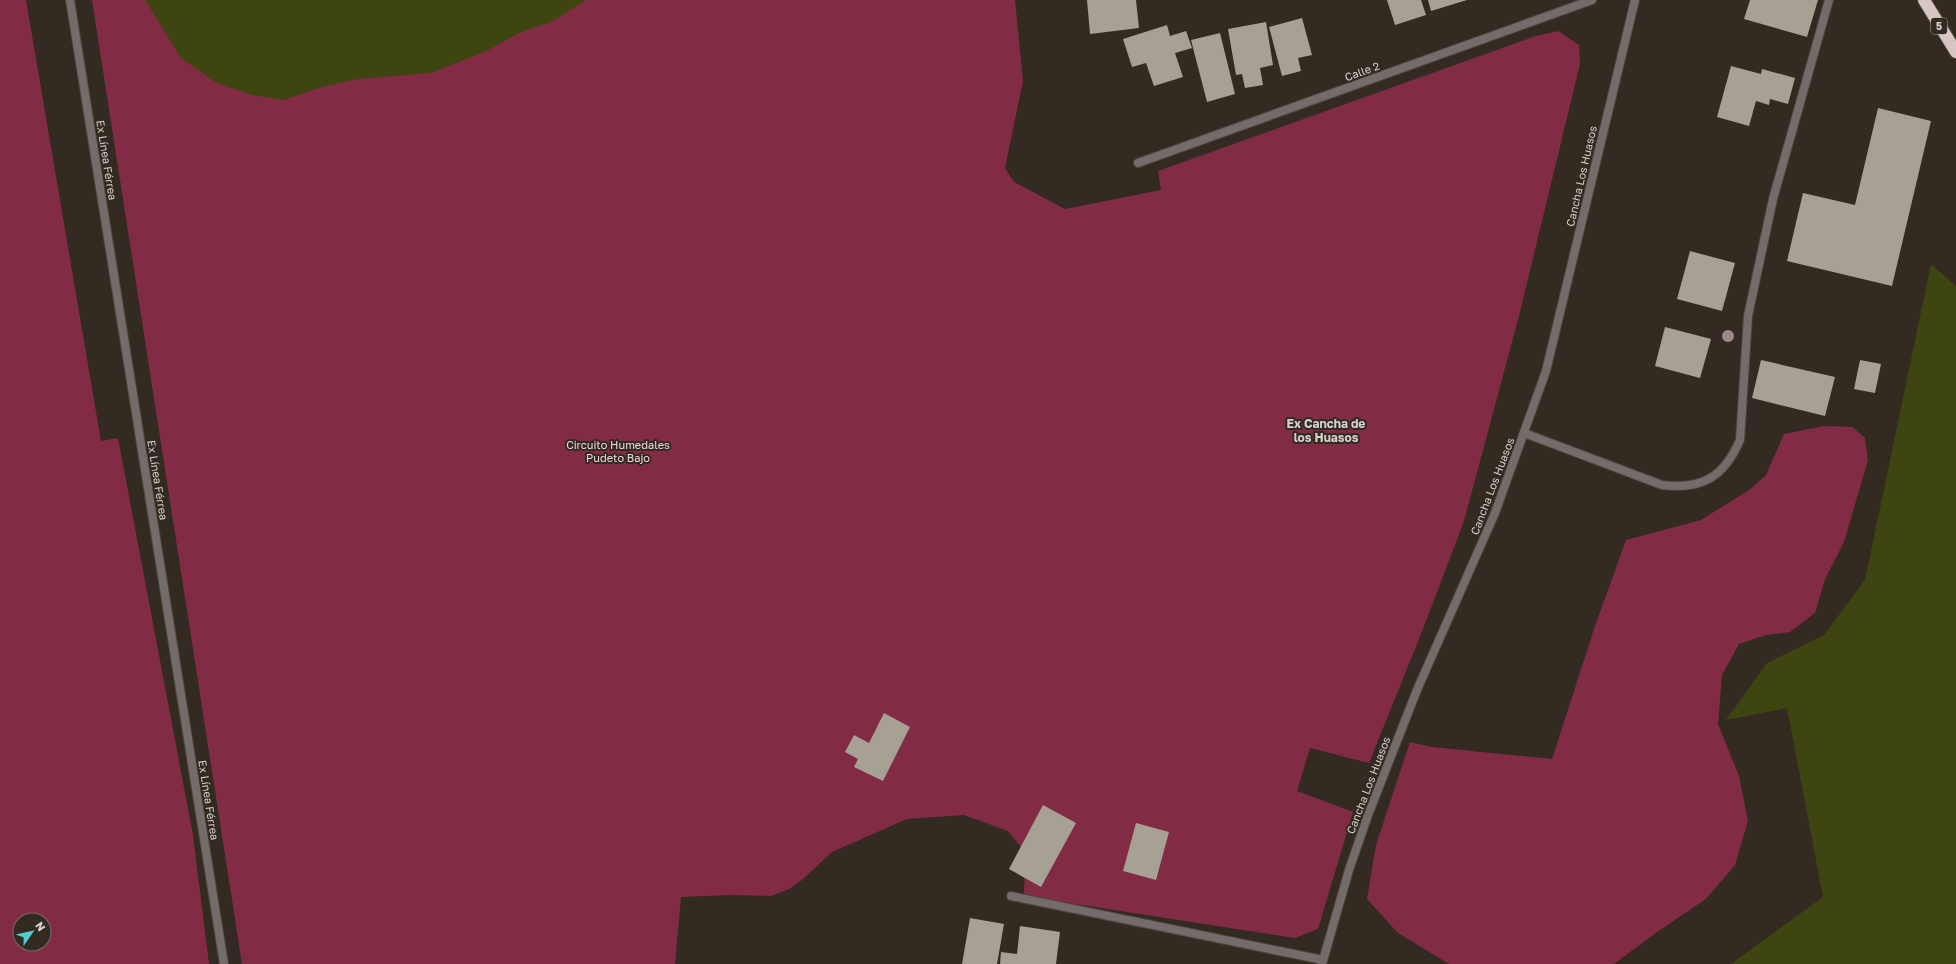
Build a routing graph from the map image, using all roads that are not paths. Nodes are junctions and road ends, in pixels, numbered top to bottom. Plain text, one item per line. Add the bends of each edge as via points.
1 (70, 0) edge
2 (1592, 0) edge
3 (1635, 0) edge
4 (1829, 0) edge
5 (1924, 0) edge
6 (1956, 52) edge
7 (1138, 163) dead end
8 (1524, 433) junction
9 (1011, 896) dead end
10 (1323, 962) edge
11 (224, 964) edge

1 - 11 street, Ex Línea Férrea
2 - 7 street, Calle 2
3 - 8 street, Cancha Los Huasos via 1546,371
4 - 8 street via 1773,199 1749,308 1740,440 1733,455 1723,468 1710,478 1695,485 1679,487 1662,485
5 - 6 highway, 5
8 - 10 street, Cancha Los Huasos via 1495,513 1417,690 1368,815 1349,870
9 - 10 street

